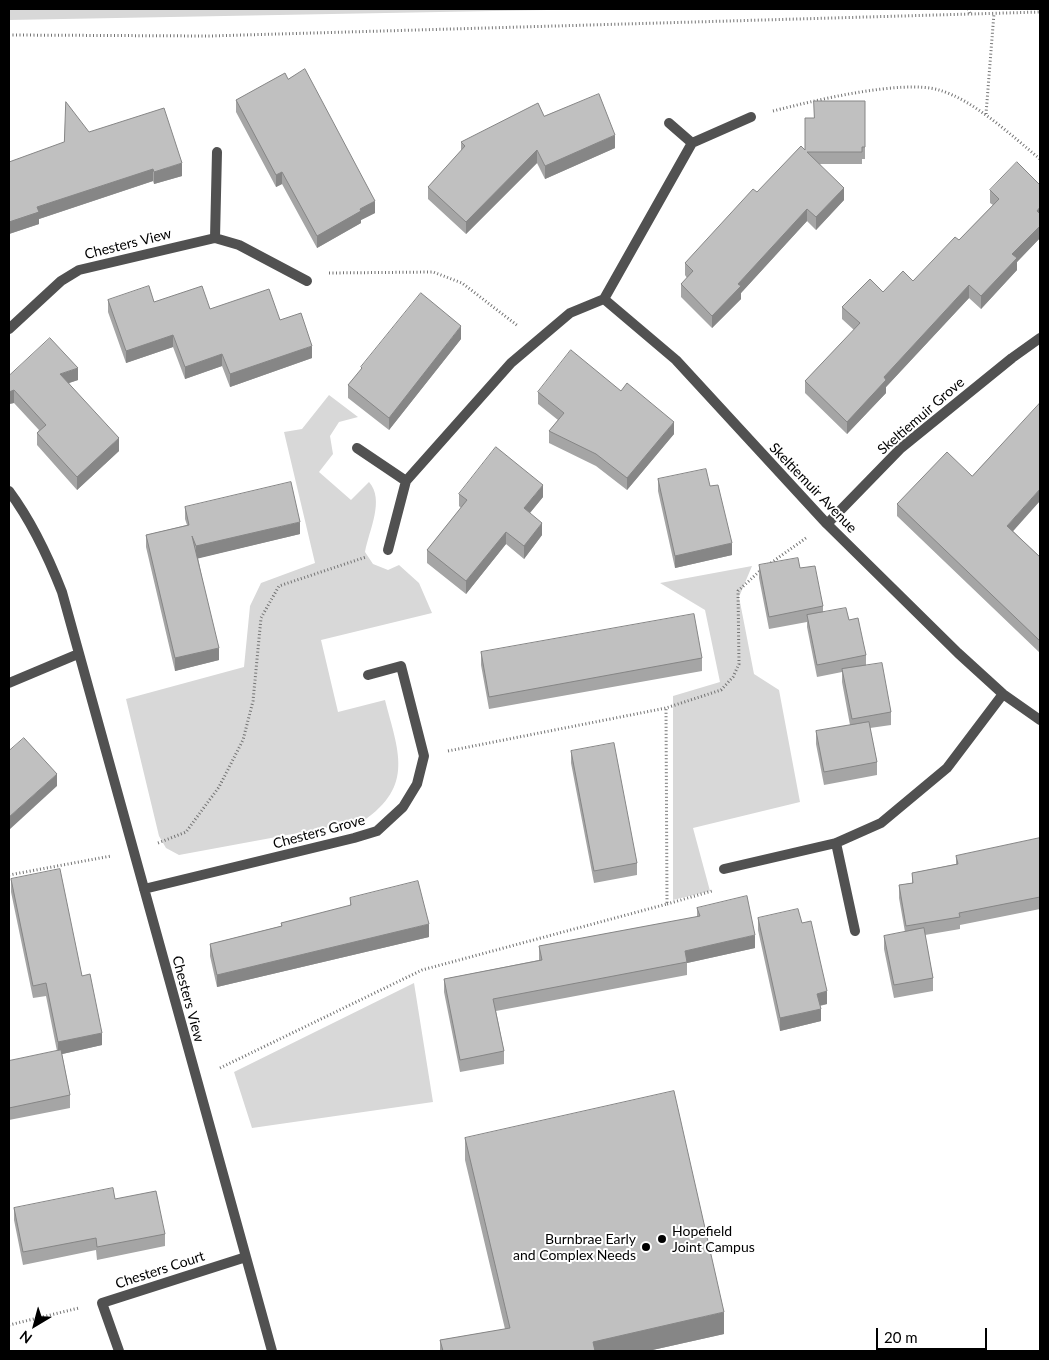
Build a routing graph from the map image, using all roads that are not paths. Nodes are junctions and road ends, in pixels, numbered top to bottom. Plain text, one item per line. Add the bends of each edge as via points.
1 (750, 117) road end
2 (669, 123) dead end
3 (692, 143) junction
4 (216, 152) dead end
5 (215, 238) junction
6 (306, 281) road end
7 (604, 300) junction
8 (9, 328) edge
9 (1040, 338) edge
10 (357, 448) dead end
11 (406, 481) junction
12 (9, 491) edge
13 (827, 524) junction
14 (388, 550) road end
15 (78, 654) junction
16 (368, 675) dead end
17 (9, 683) edge
18 (1003, 694) junction
19 (1040, 720) edge
20 (836, 843) junction
21 (724, 869) road end
22 (144, 889) junction
23 (855, 932) dead end
24 (246, 1256) junction
25 (119, 1351) edge
26 (272, 1351) edge

1 - 3 street
2 - 3 street
3 - 7 street
4 - 5 street
5 - 6 street, Chesters View via 239,245
5 - 8 street, Chesters View via 79,270 61,281
7 - 11 street via 570,313 510,363
7 - 13 street, Skeltiemuir Avenue via 676,360
9 - 13 street, Skeltiemuir Grove via 901,448
10 - 11 street
11 - 14 street
12 - 15 street, Chesters View via 47,554 62,592
13 - 18 street, Skeltiemuir Avenue
15 - 17 street
15 - 22 street, Chesters View
16 - 22 street, Chesters Grove via 401,666 424,756 417,784 403,807 377,831
18 - 19 street, Skeltiemuir Avenue
18 - 20 street via 947,768 881,823
20 - 21 street
20 - 23 street
22 - 24 street, Chesters View
24 - 25 street, Chesters Court via 102,1303
24 - 26 street, Chesters View

